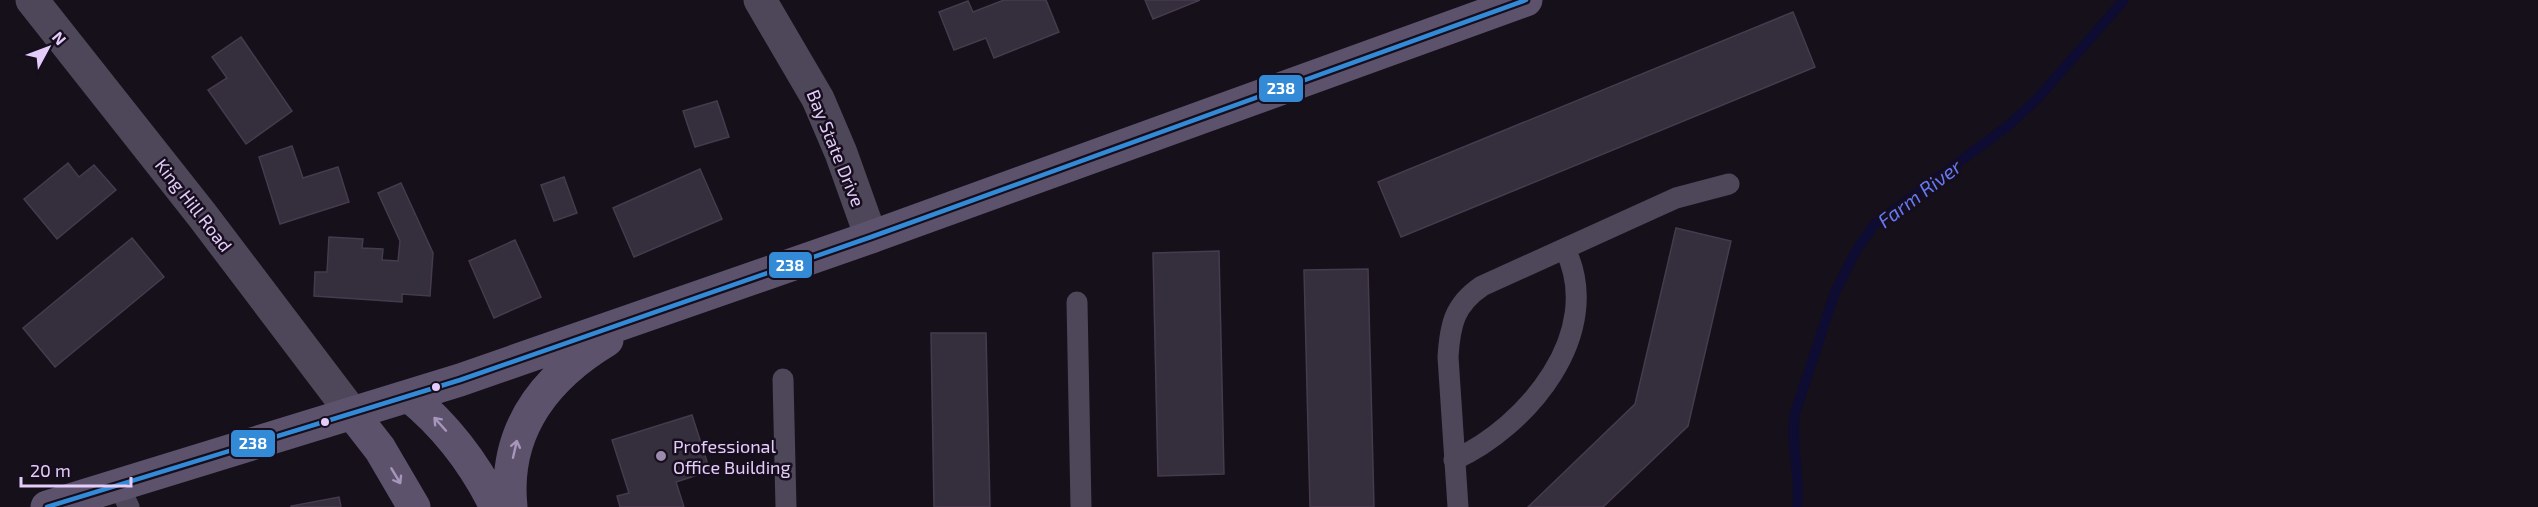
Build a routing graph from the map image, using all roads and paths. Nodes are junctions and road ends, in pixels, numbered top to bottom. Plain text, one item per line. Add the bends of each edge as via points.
1 (32, 0) edge
2 (760, 0) edge
3 (1525, 0) edge
4 (1730, 184) dead end
5 (871, 237) junction
6 (1565, 249) junction
7 (1077, 302) dead end
8 (655, 313) junction
9 (783, 379) dead end
10 (409, 396) junction
11 (352, 413) junction
12 (1454, 460) junction
13 (124, 496) edge
14 (47, 507) edge
15 (414, 507) edge
16 (496, 507) edge
17 (512, 507) edge
18 (786, 507) edge
19 (1082, 507) edge
20 (1458, 507) edge

1 - 11 street, King Hill Road
2 - 5 street, Bay State Drive via 818,99
3 - 5 main road
4 - 6 lane via 1676,198
5 - 8 main road
6 - 12 lane via 1572,263 1576,296 1574,323 1557,366 1503,430
6 - 12 lane via 1482,286 1459,306 1449,338 1448,357
7 - 19 lane
8 - 10 main road
17 -> 8 main road via 510,481 516,443 522,425 540,397 575,362
9 - 18 lane
10 - 11 main road
16 -> 10 main road via 474,468 440,423
11 - 13 main road
11 -> 15 main road via 380,449
12 - 20 lane
13 - 14 main road

